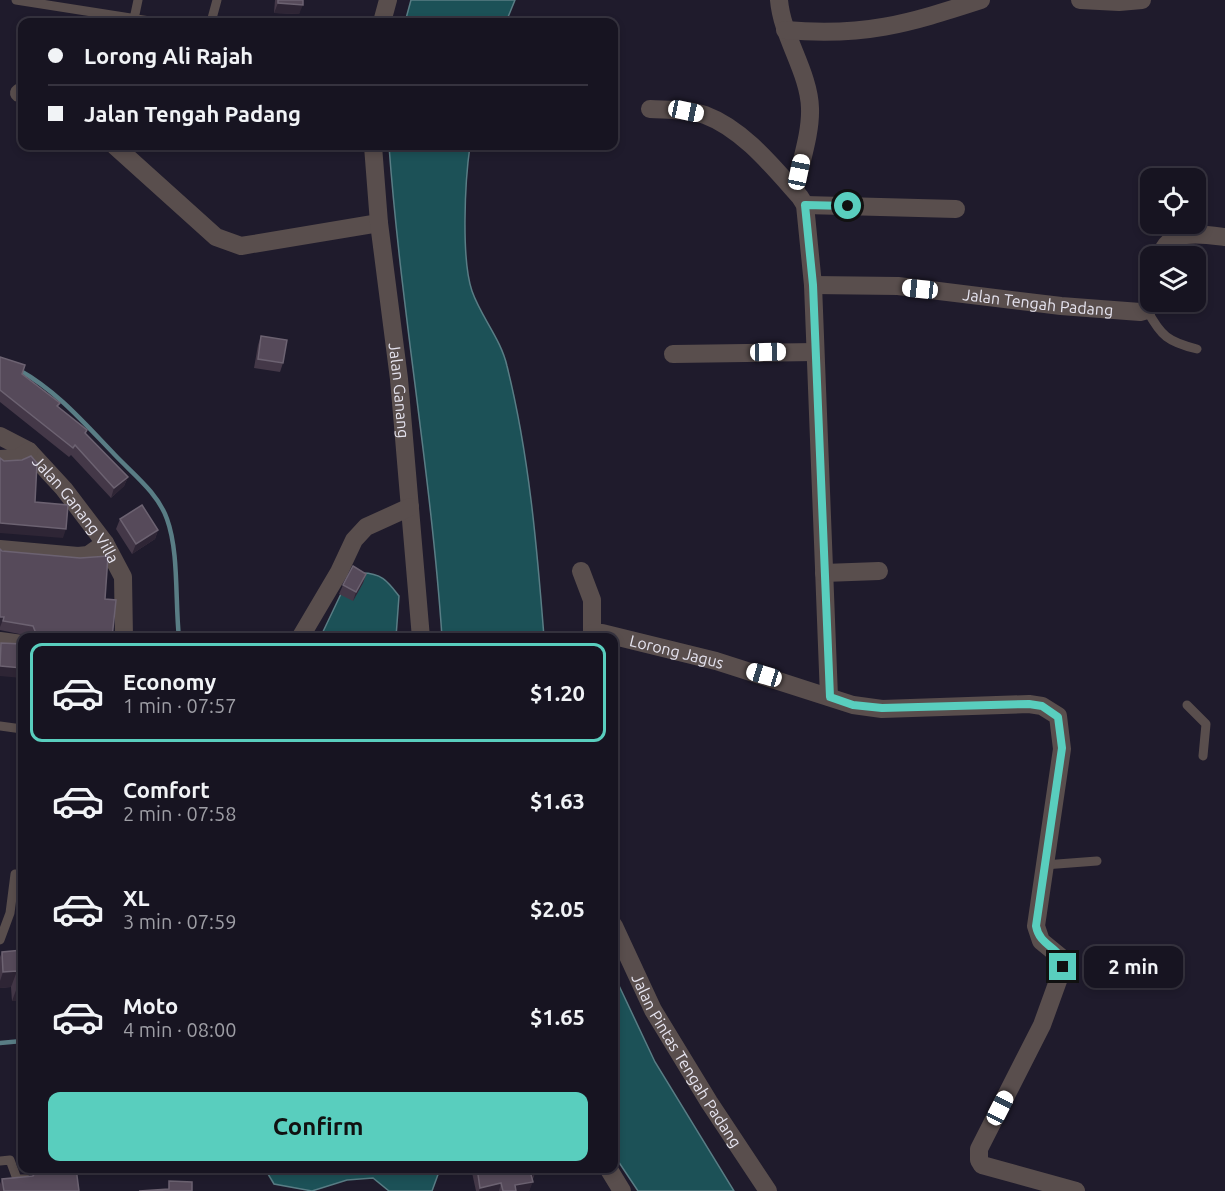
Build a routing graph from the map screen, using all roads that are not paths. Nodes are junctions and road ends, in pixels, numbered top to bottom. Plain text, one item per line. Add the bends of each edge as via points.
1 (16, 0) edge
2 (138, 0) edge
3 (217, 0) edge
4 (388, 0) edge
5 (779, 0) edge
6 (981, 0) edge
7 (1080, 0) edge
8 (1142, 0) edge
9 (54, 3) edge
10 (130, 18) edge
11 (135, 18) edge
12 (213, 18) edge
13 (383, 18) edge
14 (784, 30) junction
15 (650, 110) dead end
16 (119, 150) edge
17 (373, 150) edge
18 (800, 198) junction
19 (956, 209) dead end
20 (379, 223) junction
21 (1225, 237) edge
22 (1166, 246) edge
23 (813, 285) junction
24 (1140, 312) edge
25 (1151, 312) edge
26 (1197, 349) dead end
27 (815, 352) junction
28 (674, 354) dead end
29 (0, 436) edge
30 (29, 451) junction
31 (0, 459) edge
32 (410, 507) junction
33 (105, 543) junction
34 (0, 549) edge
35 (580, 571) dead end
36 (879, 571) dead end
37 (824, 573) junction
38 (124, 633) edge
39 (303, 633) edge
40 (421, 633) edge
41 (590, 633) edge
42 (618, 637) edge
43 (0, 641) edge
44 (18, 643) edge
45 (830, 697) junction
46 (1187, 705) dead end
47 (0, 726) edge
48 (18, 728) edge
49 (1203, 756) dead end
50 (1097, 861) dead end
51 (1044, 865) junction
52 (15, 874) dead end
53 (618, 935) edge
54 (0, 940) edge
55 (0, 1161) edge
56 (611, 1173) edge
57 (27, 1179) edge
58 (622, 1191) edge
59 (768, 1191) edge
60 (1076, 1191) edge

1 - 9 lane
2 - 11 lane
3 - 12 lane
4 - 13 street
5 - 14 street
6 - 14 street via 878,30
7 - 8 street
9 - 10 lane
14 - 18 street via 810,106
15 - 18 street via 686,111 719,121 755,149
16 - 20 street via 216,237 241,246
17 - 20 street, Jalan Ganang
18 - 19 street
18 - 23 street
20 - 32 street, Jalan Ganang
21 - 22 street via 1179,236
23 - 24 street, Jalan Tengah Padang via 898,286
23 - 27 street
25 - 26 lane via 1159,332 1177,344
27 - 28 street
27 - 37 street
29 - 30 street, Jalan Ganang Villa
30 - 31 street via 18,458
30 - 33 street, Jalan Ganang Villa
32 - 39 street via 366,527 354,540
32 - 40 street, Jalan Ganang
33 - 34 street via 88,555 78,556
33 - 38 street, Jalan Ganang Villa via 123,577
35 - 41 street via 592,600
36 - 37 street
37 - 45 street
42 - 45 street, Lorong Jagus via 716,661
43 - 44 street
45 - 51 street via 853,705 882,708 1029,704 1050,710 1058,717 1062,748
46 - 49 lane via 1206,724
47 - 48 lane
50 - 51 lane
51 - 60 street via 1036,926 1041,941 1063,959 1063,967 1042,1025 979,1149 979,1160 982,1165
52 - 54 lane via 10,913
53 - 59 street, Jalan Pintas Tengah Padang via 653,1011
55 - 57 lane via 10,1160 17,1179
56 - 58 street

